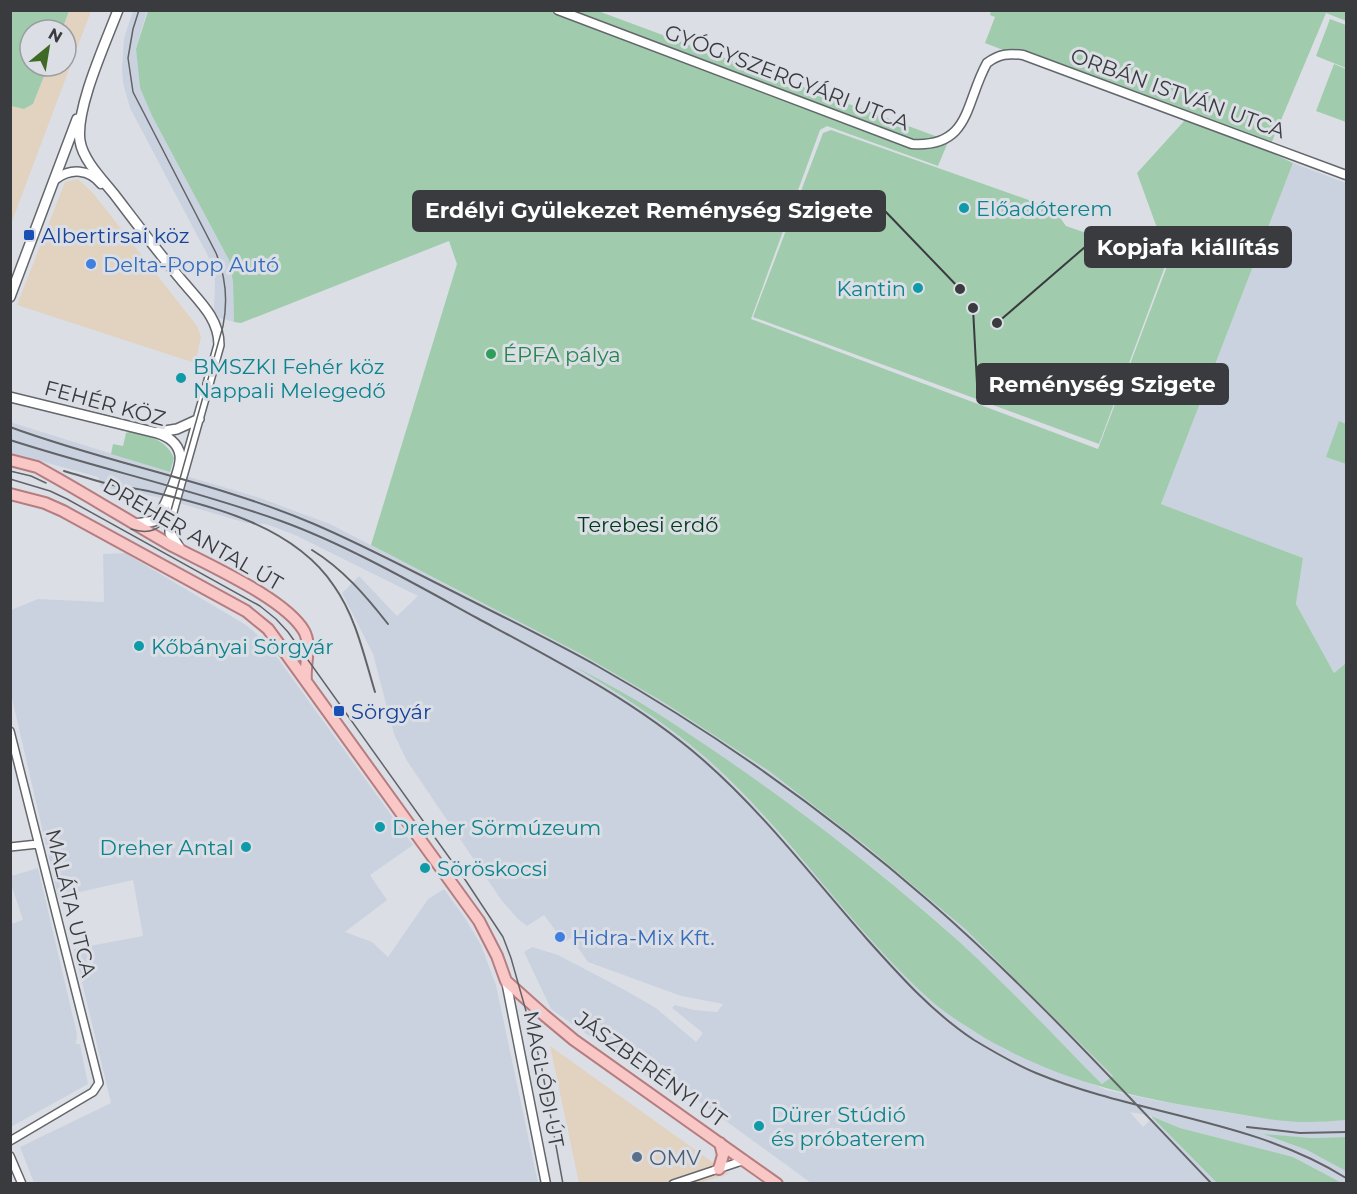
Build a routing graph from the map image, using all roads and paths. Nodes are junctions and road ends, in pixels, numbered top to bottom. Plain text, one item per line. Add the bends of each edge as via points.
1 (118, 10) edge
2 (558, 10) edge
3 (995, 57) joint
4 (84, 103) junction
5 (1347, 175) edge
6 (56, 179) junction
7 (148, 239) junction
8 (10, 297) edge
9 (10, 397) edge
10 (199, 419) junction
11 (157, 433) junction
12 (10, 460) edge
13 (10, 494) edge
14 (136, 524) junction
15 (183, 552) junction
16 (279, 644) junction
17 (308, 644) junction
18 (306, 681) junction
19 (10, 730) edge
20 (38, 844) junction
21 (10, 847) edge
22 (506, 981) junction
23 (10, 1141) edge
24 (720, 1143) junction
25 (10, 1156) edge
26 (745, 1160) junction
27 (719, 1168) junction
28 (22, 1184) edge
29 (546, 1184) edge
30 (673, 1184) edge
31 (777, 1184) edge

1 - 4 main road
2 - 3 street, GYÓGYSZERGYÁRI UTCA via 912,144 928,145 954,133 967,114 987,63
3 - 5 street, ORBÁN ISTVÁN UTCA via 1008,53 1023,55
4 - 6 main road
4 - 7 main road via 82,149
6 - 7 street via 80,171 94,177
6 - 8 main road
7 - 10 main road via 218,330 219,345
9 - 11 main road, FEHÉR KÖZ
10 - 11 main road
10 - 15 main road via 170,519 170,533
11 - 14 main road, FEHÉR KÖZ via 171,441 180,458 161,515 154,521
12 - 14 main road, DREHER ANTAL ÚT via 36,467
13 - 16 main road, DREHER ANTAL ÚT via 45,503 246,611
14 - 15 main road, DREHER ANTAL ÚT
15 - 17 main road, DREHER ANTAL ÚT via 269,598 299,624
16 - 17 main road via 294,652
16 - 18 main road, DREHER ANTAL ÚT
17 - 18 main road
18 - 22 main road, DREHER ANTAL ÚT via 479,921
19 - 20 street, MALÁTA UTCA
20 - 21 street
20 - 23 street, MALÁTA UTCA via 99,1083 93,1092
22 - 24 main road, JÁSZBERÉNYI ÚT via 574,1040
22 - 29 street, MAGLÓDI ÚT
24 - 26 main road, JÁSZBERÉNYI ÚT
24 - 27 main road via 723,1155
25 - 28 street
26 - 27 street
26 - 31 main road, JÁSZBERÉNYI ÚT
27 - 30 street

